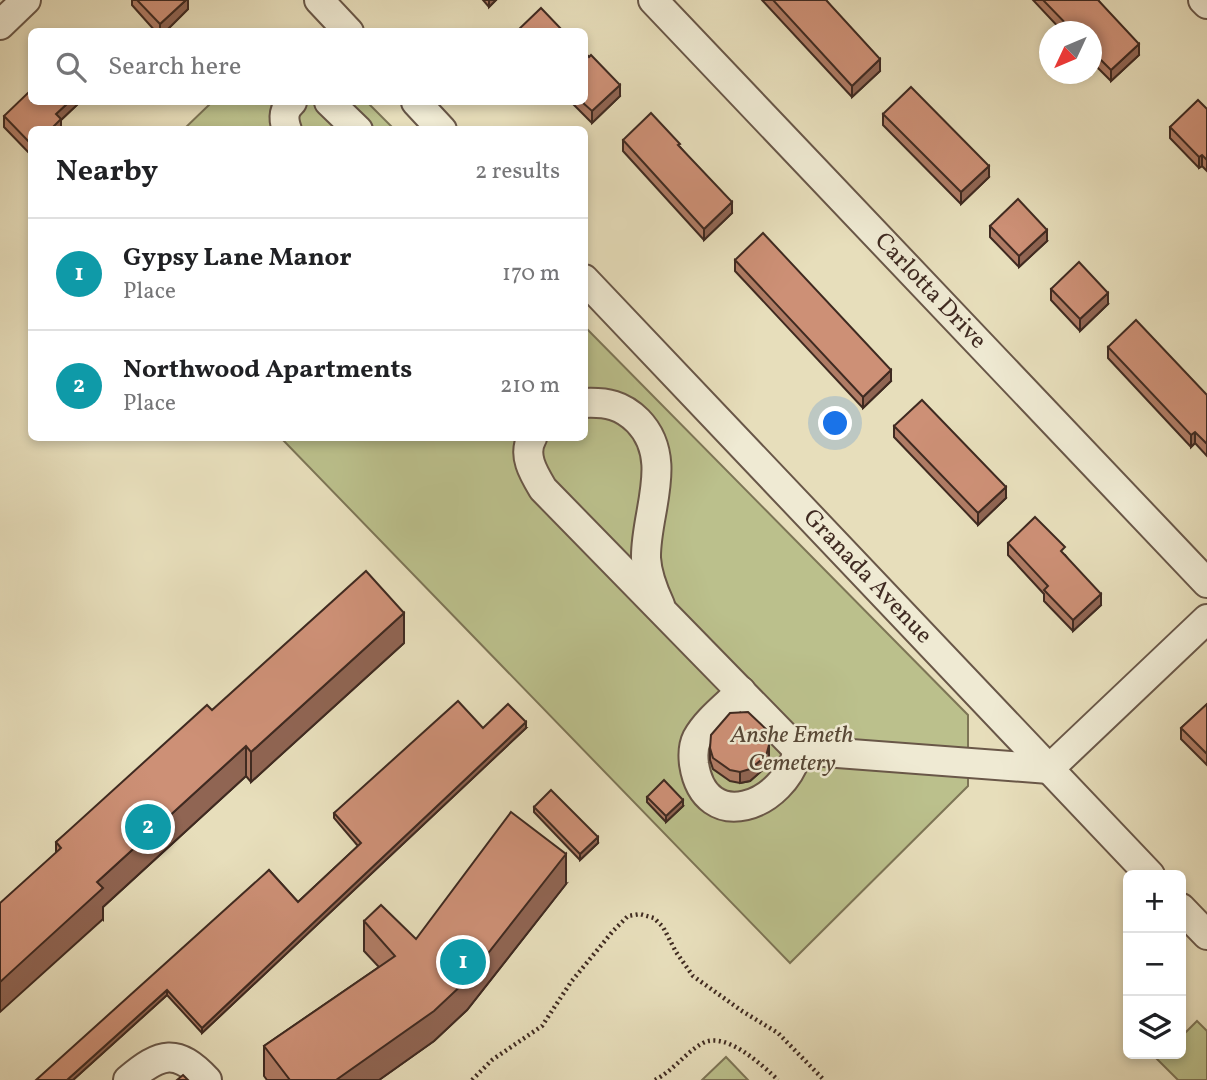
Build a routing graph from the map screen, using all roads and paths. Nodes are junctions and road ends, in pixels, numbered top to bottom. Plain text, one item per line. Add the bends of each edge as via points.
1 (26, 0) edge
2 (319, 0) edge
3 (653, 0) edge
4 (1203, 0) edge
5 (1207, 4) edge
6 (0, 26) edge
7 (345, 28) edge
8 (288, 105) edge
9 (332, 105) edge
10 (419, 105) edge
11 (286, 126) edge
12 (354, 126) edge
13 (438, 126) edge
14 (588, 283) edge
15 (588, 402) edge
16 (530, 441) edge
17 (1207, 583) edge
18 (662, 611) junction
19 (1207, 619) edge
20 (741, 691) junction
21 (798, 750) junction
22 (1049, 769) junction
23 (1145, 870) edge
24 (1186, 913) edge
25 (1207, 935) edge
26 (128, 1080) edge
27 (207, 1080) edge
28 (472, 1080) edge
29 (655, 1080) edge
30 (778, 1080) edge
31 (824, 1080) edge

1 - 6 street
2 - 7 street
3 - 17 street, Carlotta Drive
4 - 5 street
8 - 11 street
9 - 12 street
10 - 13 street
14 - 22 street, Granada Avenue
15 - 18 street via 608,402 629,411 646,430 657,456 646,557 651,587
16 - 18 street via 531,468 543,489
18 - 20 street
19 - 22 street
20 - 21 street
20 - 21 street via 696,740 695,774 712,799 744,808 760,801 791,770
21 - 22 street
22 - 23 street, Granada Avenue
24 - 25 street
26 - 27 street via 145,1066 179,1058
28 - 31 path via 492,1060 542,1026 613,931 628,916 640,914 663,927 693,976 778,1033
29 - 30 path via 704,1042 718,1040 737,1048

